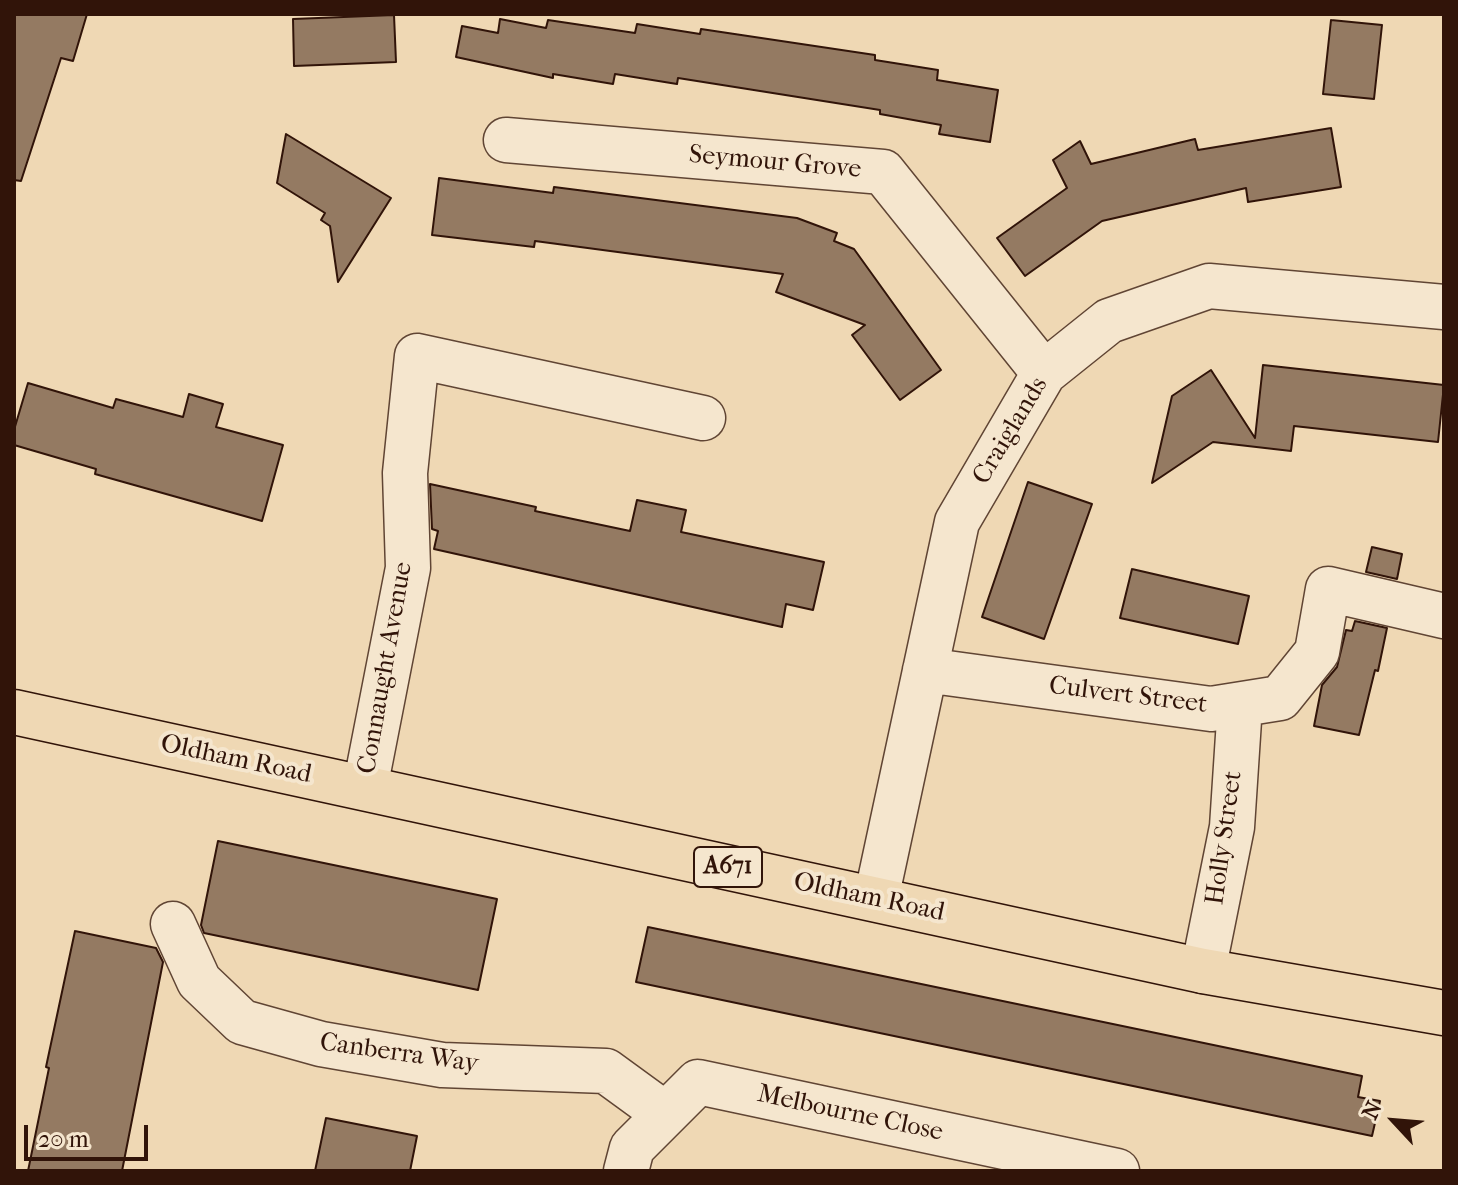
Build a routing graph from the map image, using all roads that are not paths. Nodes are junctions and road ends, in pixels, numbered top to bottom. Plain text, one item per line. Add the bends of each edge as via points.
1 (506, 140) dead end
2 (1444, 306) edge
3 (1044, 373) junction
4 (703, 418) dead end
5 (1444, 616) edge
6 (925, 670) junction
7 (1240, 705) junction
8 (14, 712) edge
9 (365, 788) junction
10 (876, 899) junction
11 (173, 924) dead end
12 (1203, 971) junction
13 (1444, 1013) edge
14 (665, 1114) junction
15 (626, 1171) edge
16 (1117, 1171) edge

1 - 3 street, Seymour Grove via 883,172
2 - 3 street, Craiglands via 1209,286 1109,321
3 - 6 street, Craiglands via 957,522
4 - 9 street, Connaught Avenue via 417,356 405,473 408,568
5 - 7 street, Culvert Street via 1328,589 1317,652 1280,698
6 - 7 street, Culvert Street via 1211,709
6 - 10 street, Craiglands
7 - 12 street, Holly Street via 1232,827
8 - 9 main road, Oldham Road / A671
9 - 10 main road, Oldham Road / A671
10 - 12 main road, Oldham Road / A671
11 - 14 street, Canberra Way via 199,981 242,1022 321,1044 442,1065 606,1071
12 - 13 main road, Oldham Road / A671
14 - 15 street, Melbourne Close via 632,1148
14 - 16 street, Melbourne Close via 698,1082

